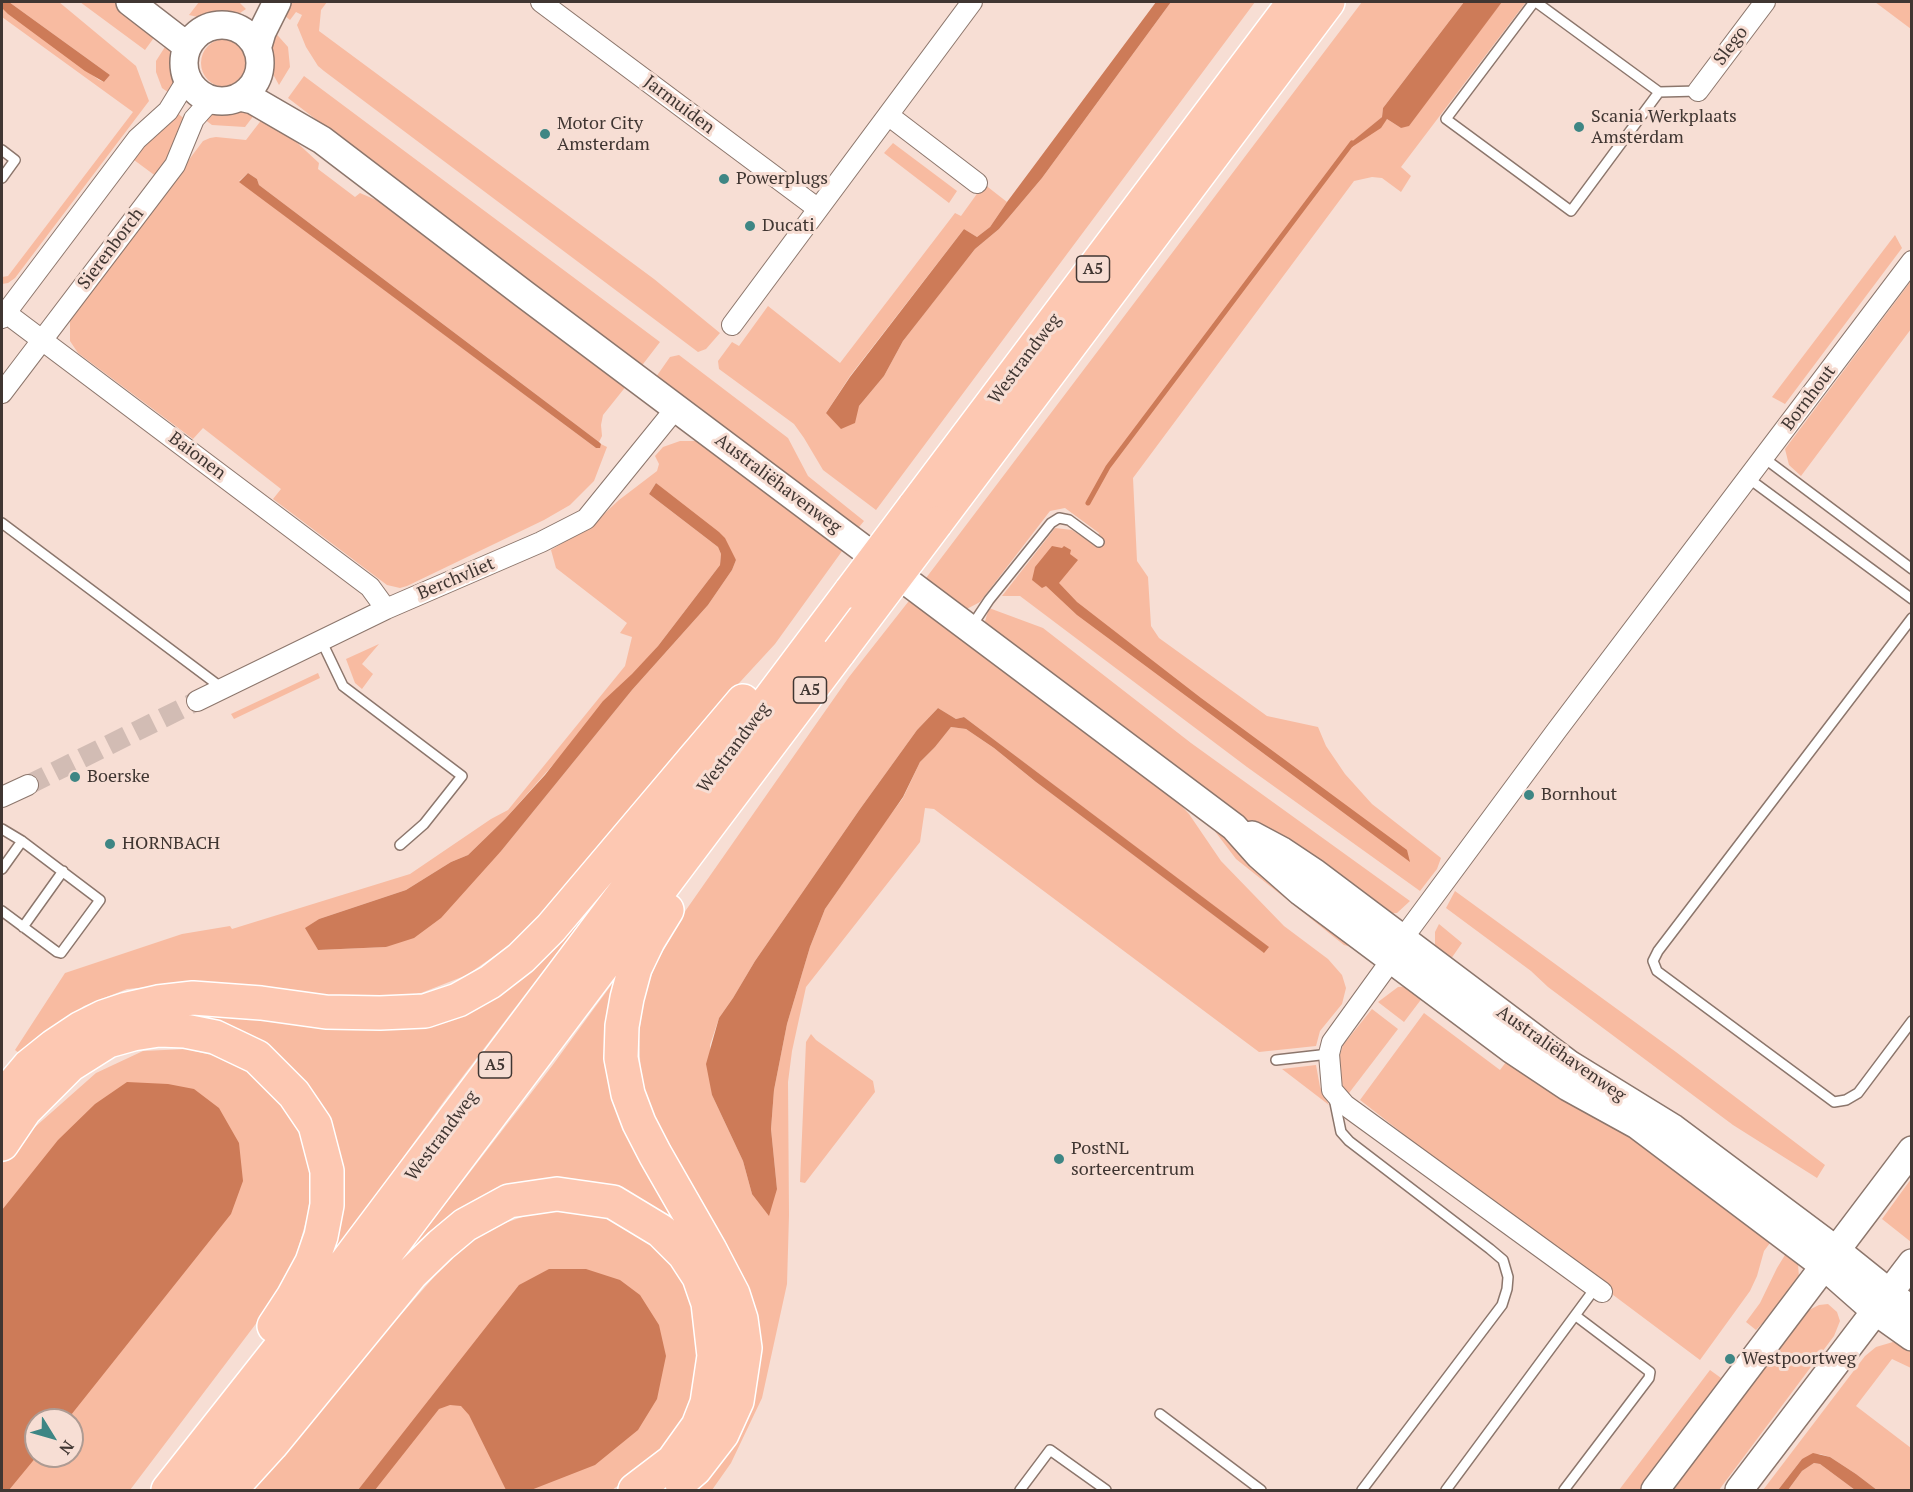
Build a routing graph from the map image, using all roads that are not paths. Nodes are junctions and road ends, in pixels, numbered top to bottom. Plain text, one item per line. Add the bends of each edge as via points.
1 (130, 2) edge
2 (157, 2) edge
3 (261, 2) edge
4 (277, 2) edge
5 (541, 2) edge
6 (972, 2) edge
7 (1294, 2) edge
8 (1328, 2) edge
9 (1535, 2) edge
10 (1765, 2) edge
11 (229, 26) junction
12 (194, 39) junction
13 (258, 59) junction
14 (187, 80) junction
15 (1698, 91) joint
16 (1659, 92) junction
17 (240, 97) junction
18 (211, 100) junction
19 (888, 115) junction
20 (322, 140) junction
21 (2, 150) edge
22 (2, 178) edge
23 (977, 183) dead end
24 (817, 208) junction
25 (1911, 261) edge
26 (3, 314) edge
27 (732, 325) dead end
28 (43, 339) junction
29 (2, 393) edge
30 (676, 408) junction
31 (1764, 458) junction
32 (1748, 478) junction
33 (925, 515) junction
34 (2, 523) edge
35 (1099, 542) dead end
36 (1911, 569) edge
37 (1911, 599) edge
38 (386, 609) junction
39 (1911, 618) edge
40 (970, 629) junction
41 (820, 638) junction
42 (321, 640) junction
43 (222, 688) junction
44 (197, 700) tunnel mouth
45 (782, 728) junction
46 (28, 784) tunnel mouth
47 (2, 797) edge
48 (2, 829) edge
49 (22, 841) junction
50 (400, 845) dead end
51 (2, 869) edge
52 (63, 871) junction
53 (2, 911) edge
54 (22, 927) junction
55 (1398, 949) junction
56 (1911, 1021) edge
57 (1329, 1054) junction
58 (1276, 1060) dead end
59 (1332, 1090) junction
60 (2, 1098) edge
61 (2, 1144) edge
62 (1911, 1150) edge
63 (1830, 1258) junction
64 (1911, 1263) edge
65 (1599, 1290) joint
66 (1882, 1301) junction
67 (1911, 1311) edge
68 (1576, 1316) junction
69 (1911, 1337) edge
70 (1160, 1414) dead end
71 (167, 1491) edge
72 (202, 1491) edge
73 (230, 1491) edge
74 (635, 1491) edge
75 (670, 1491) edge
76 (1020, 1491) edge
77 (1106, 1491) edge
78 (1261, 1491) edge
79 (1362, 1491) edge
80 (1446, 1491) edge
81 (1564, 1491) edge
82 (1655, 1491) edge
83 (1739, 1491) edge

1 - 12 street
2 - 12 street
3 - 11 street
4 - 13 street via 262,32
5 - 24 street, Jarmuiden
6 - 19 street
7 - 33 highway, Westrandweg / A5
8 - 33 highway, Westrandweg / A5
9 - 16 lane
9 - 16 lane via 1446,119 1571,211
10 - 15 street, Slego
11 - 12 street via 211,26
11 - 13 street via 254,41
12 - 14 street via 184,57
13 - 17 street via 258,76
13 - 20 street, Australiëhavenweg via 267,80
14 - 18 street
14 - 26 street via 168,111 137,139
15 - 16 lane
17 - 18 street
17 - 20 street, Australiëhavenweg via 253,100
18 - 28 street, Sierenborch via 194,118 175,165
19 - 23 street
19 - 24 street
20 - 30 street, Australiëhavenweg
21 - 22 lane via 15,160
24 - 27 street
25 - 31 street, Bornhout
26 - 28 street, Baionen
28 - 29 street, Sierenborch
28 - 38 street, Baionen via 370,587
30 - 38 street, Berchvliet via 586,519
30 - 40 street, Australiëhavenweg
31 - 32 street, Bornhout
31 - 36 lane
32 - 37 lane
32 - 55 street, Bornhout
33 - 41 highway, Westrandweg / A5, bridge
33 - 41 highway, Westrandweg / A5, bridge via 851,591
34 - 43 lane
35 - 40 lane via 1069,520 1059,518 1051,523
38 - 42 street, Berchvliet
39 - 56 lane via 1653,961 1657,971 1833,1102 1858,1093
40 - 55 street, Australiëhavenweg via 1234,827 1282,851
41 - 45 highway, Westrandweg / A5
41 - 60 highway, A5 via 551,928 521,958 458,1000 425,1011 380,1013 326,1012 193,998 158,1002 103,1017 54,1046 29,1066
41 - 71 highway, Westrandweg / A5 via 332,1282
42 - 43 street, Berchvliet
42 - 50 lane via 343,686 462,776 424,824
43 - 44 street, Berchvliet
45 - 72 highway, Westrandweg / A5 via 337,1319
45 - 75 highway, A5 via 648,941 635,968 622,1026 621,1058 639,1124 733,1294 745,1348 737,1401 722,1434 695,1469
46 - 47 street
48 - 49 lane
49 - 51 lane
49 - 52 lane
52 - 54 lane
52 - 54 lane via 100,900 61,953
53 - 54 lane
55 - 57 street via 1334,1037
55 - 63 street, Australiëhavenweg via 1569,1064 1673,1128
57 - 58 lane
57 - 59 street
59 - 65 street via 1345,1105
59 - 79 lane via 1341,1132 1349,1141 1503,1260 1508,1277 1502,1305
61 - 71 highway, A5 via 25,1110 70,1065 108,1041 159,1030 215,1037 257,1057 294,1094 315,1125 327,1171 327,1205 312,1262
62 - 63 street
63 - 66 street, Australiëhavenweg
63 - 82 street
64 - 66 street
65 - 68 lane
66 - 67 street, Australiëhavenweg
66 - 69 street, Australiëhavenweg
66 - 83 street
68 - 80 lane
68 - 81 lane via 1650,1372
70 - 78 lane
73 - 74 highway via 411,1274 441,1245 465,1225 509,1202 557,1194 613,1202 661,1231 684,1254 699,1277 708,1303 714,1356 709,1392 698,1426 673,1461
76 - 77 lane via 1050,1450

